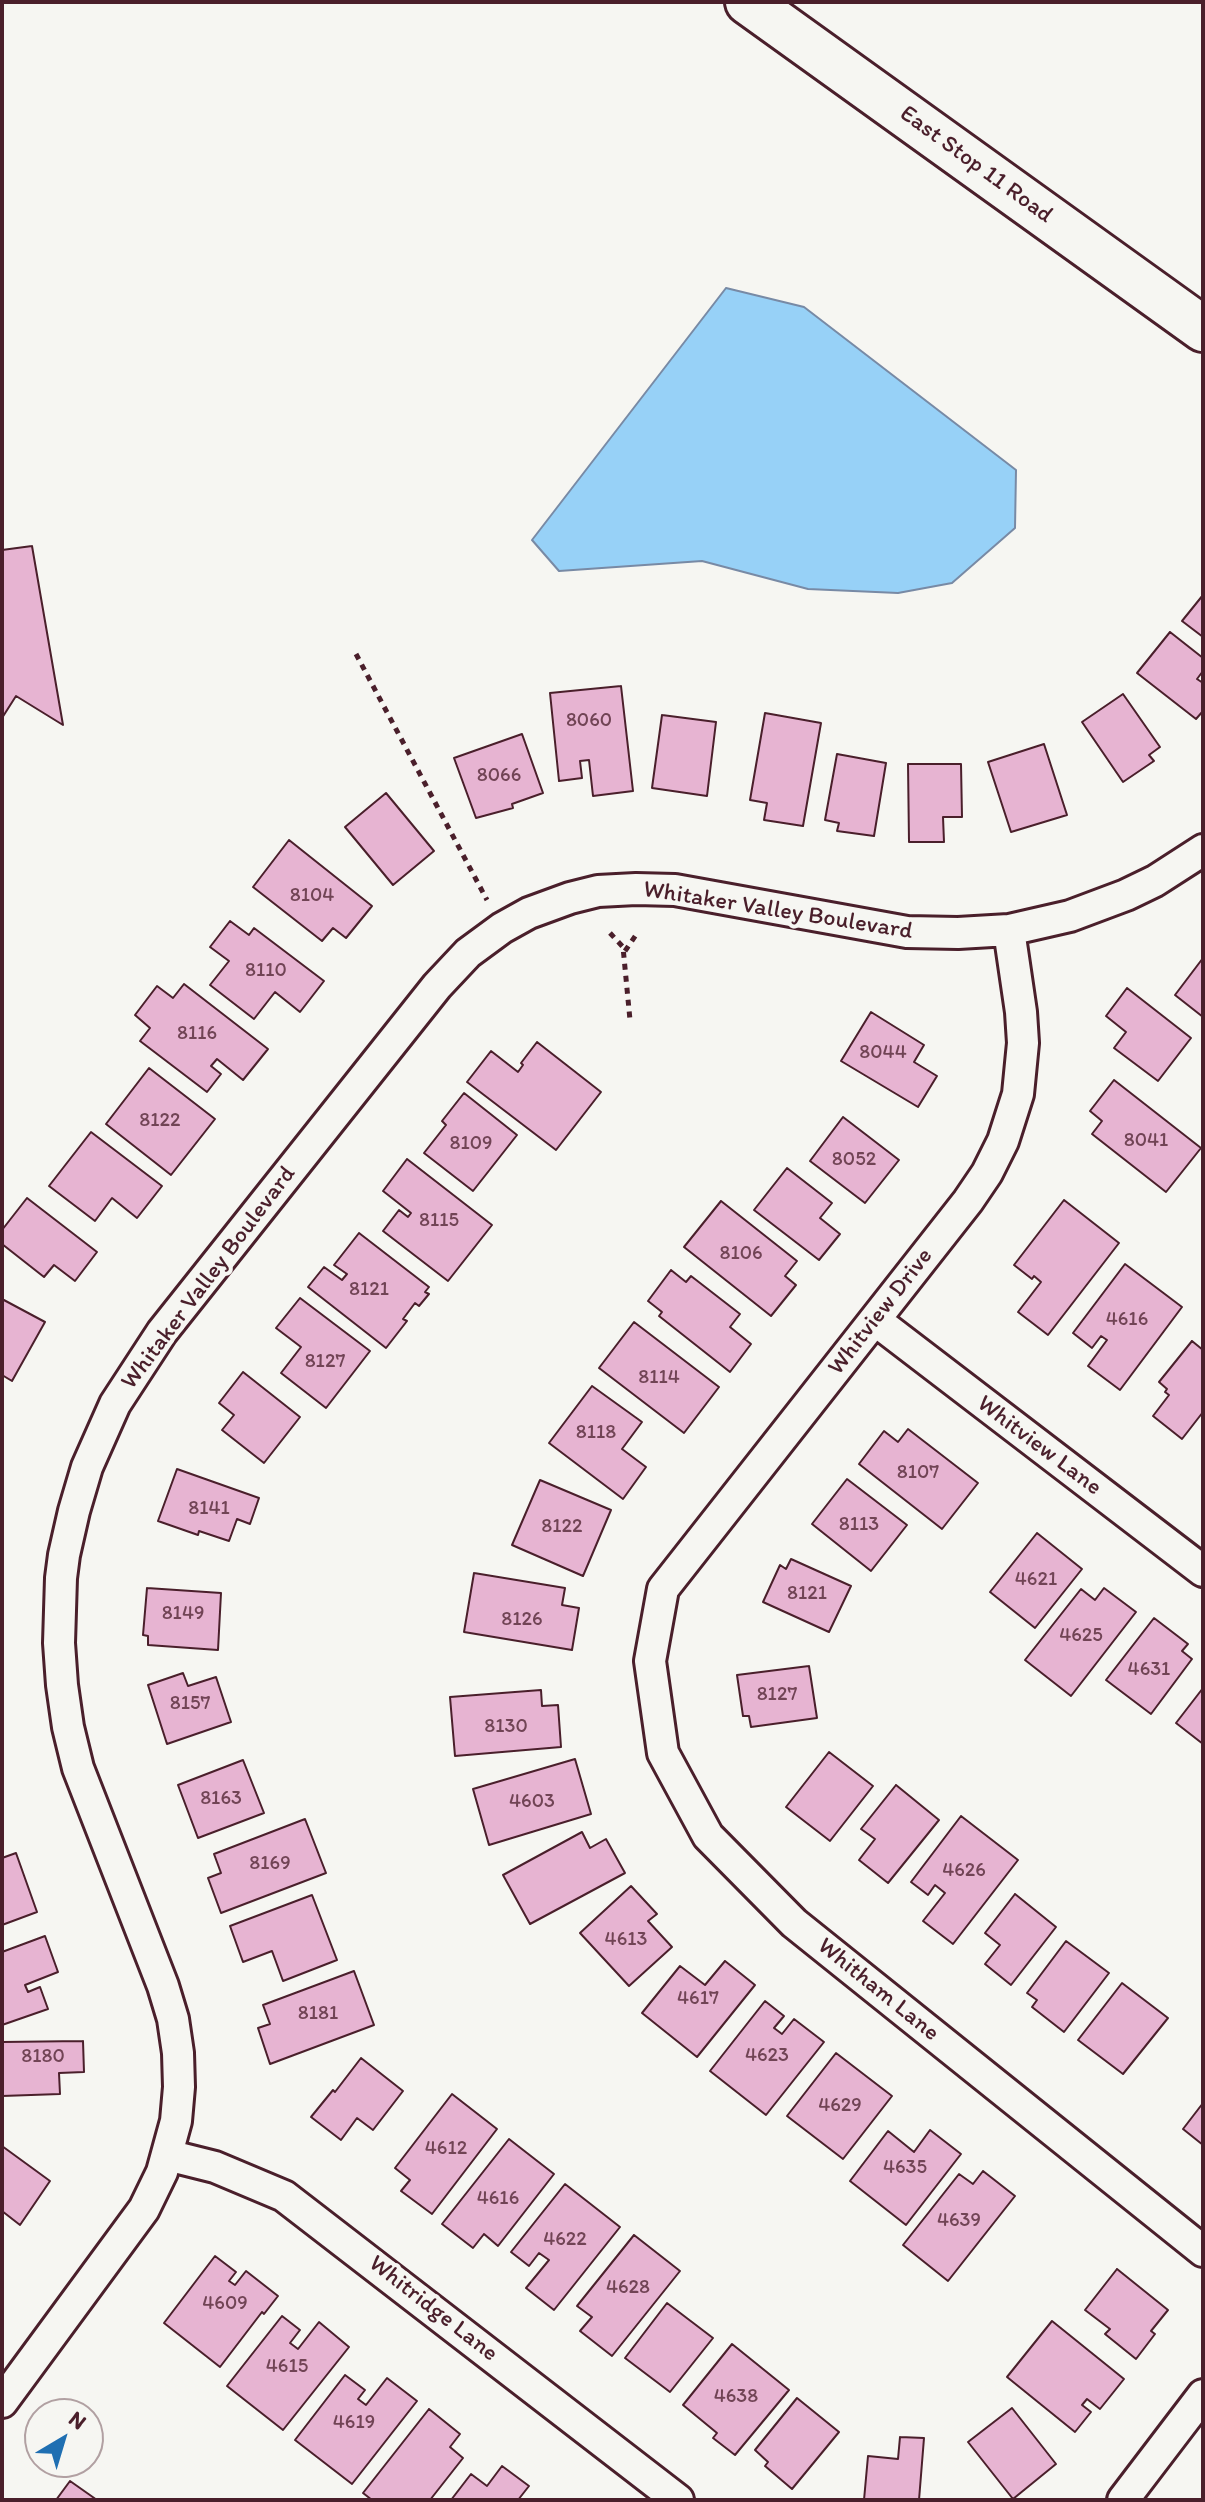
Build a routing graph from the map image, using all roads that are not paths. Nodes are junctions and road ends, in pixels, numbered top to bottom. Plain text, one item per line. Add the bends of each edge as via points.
1 (748, 2) edge
2 (1203, 329) edge
3 (1203, 850) edge
4 (1009, 930) junction
5 (875, 1320) junction
6 (1203, 1571) edge
7 (650, 1661) joint
8 (167, 2155) junction
9 (1203, 2251) edge
10 (1203, 2395) edge
11 (2, 2402) edge
12 (678, 2500) edge
13 (1123, 2500) edge

1 - 2 main road, East Stop 11 Road
3 - 4 street, Whitaker Valley Boulevard via 1126,895 1070,916
4 - 5 street, Whitview Drive via 1023,1043 1010,1124 976,1190
4 - 8 street, Whitaker Valley Boulevard via 907,932 675,890 598,891 529,913 468,953 437,986 162,1332 115,1404 87,1467 61,1578 59,1643 68,1727 84,1788 173,2019 179,2087
5 - 6 street, Whitview Lane
5 - 7 street, Whitview Drive via 663,1589
7 - 9 street, Whitham Lane via 663,1753 708,1836 794,1923
8 - 11 street, Whitaker Valley Boulevard via 133,2227
8 - 12 street, Whitridge Lane via 215,2167 284,2196
10 - 13 street

